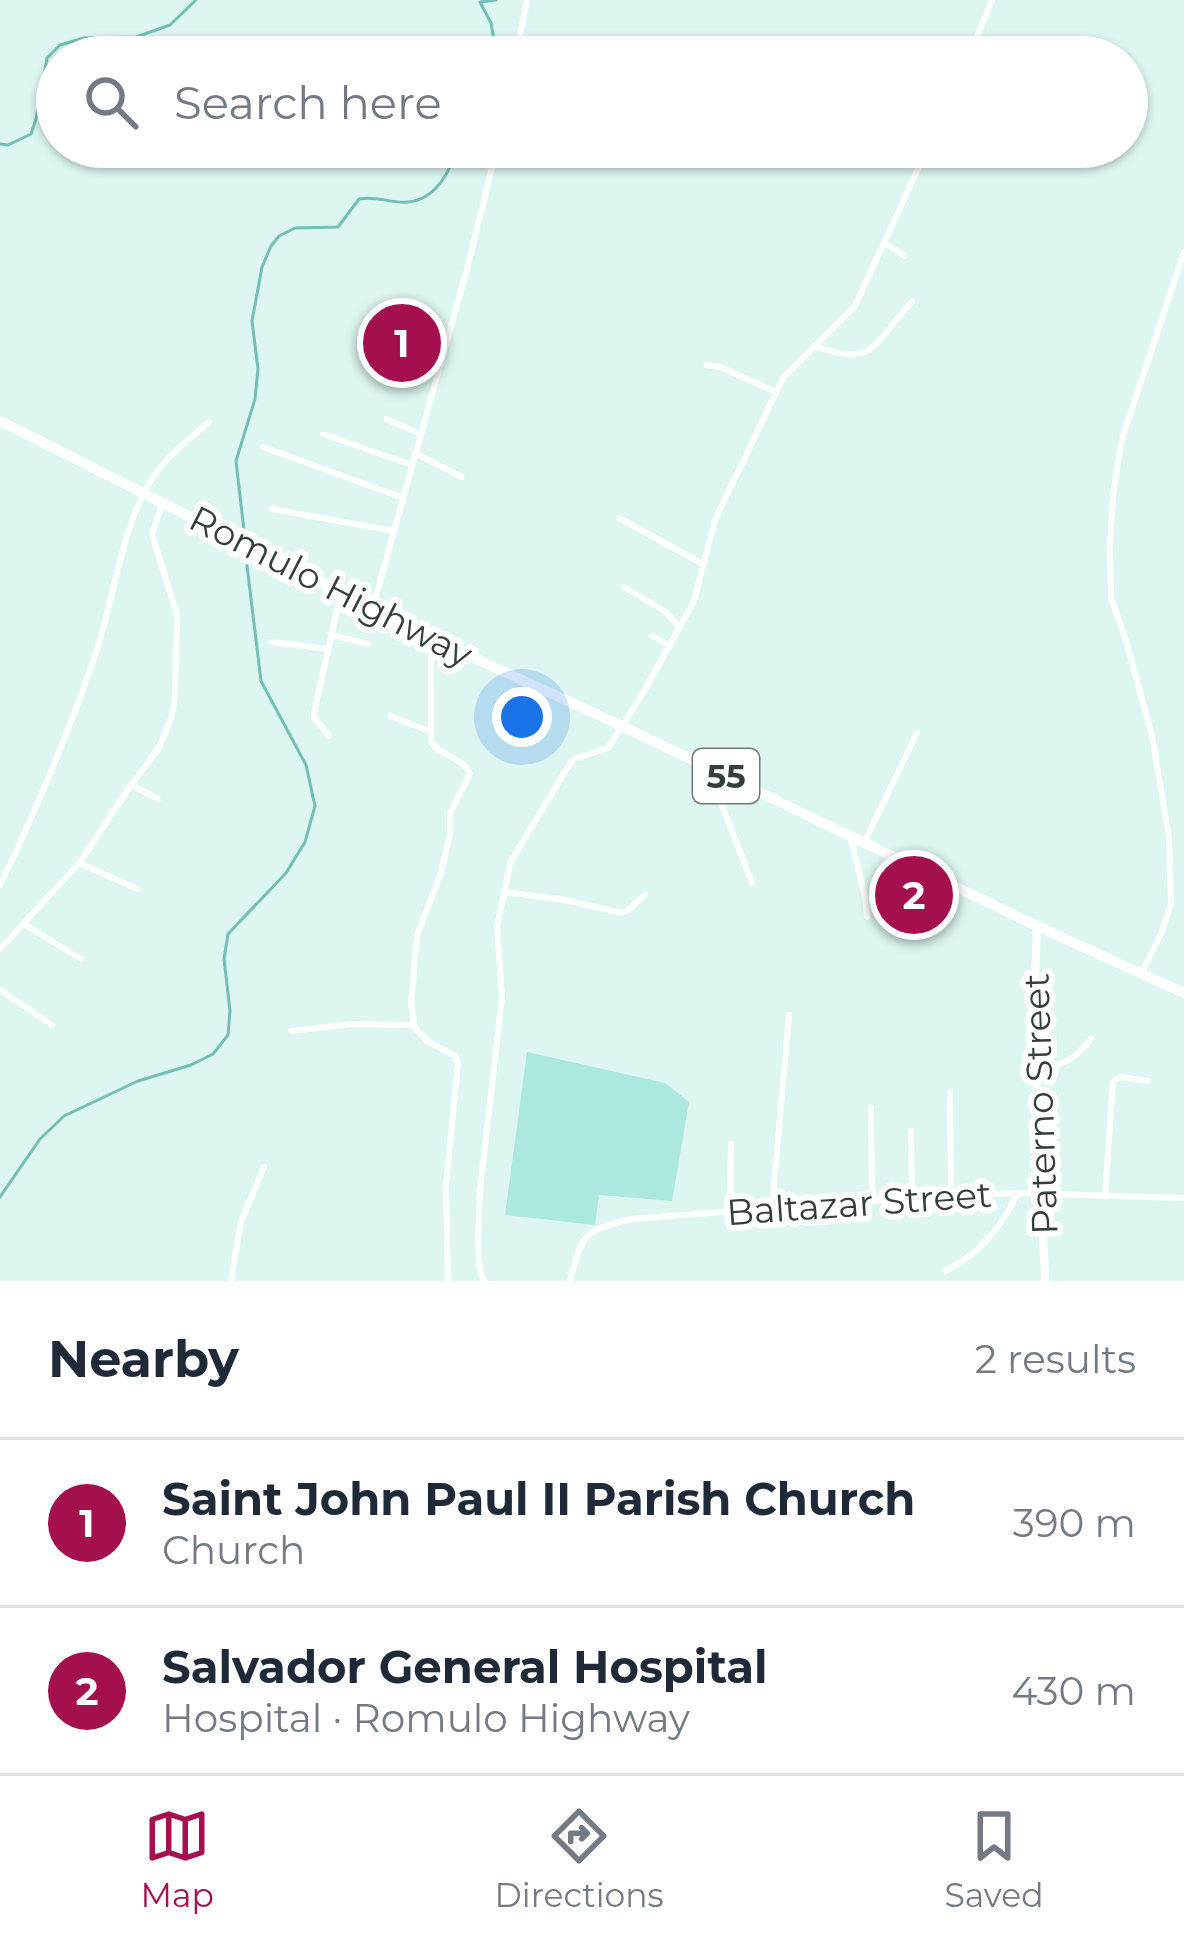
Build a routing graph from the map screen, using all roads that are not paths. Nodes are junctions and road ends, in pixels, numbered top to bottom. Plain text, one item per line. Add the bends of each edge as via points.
1 (526, 0) edge
2 (992, 0) edge
3 (520, 36) edge
4 (977, 36) edge
5 (492, 168) edge
6 (918, 168) edge
7 (884, 243) junction
8 (1184, 252) edge
9 (905, 256) dead end
10 (912, 302) dead end
11 (814, 346) junction
12 (706, 365) dead end
13 (776, 392) junction
14 (386, 418) dead end
15 (0, 421) edge
16 (209, 422) dead end
17 (322, 434) dead end
18 (421, 434) junction
19 (263, 447) dead end
20 (416, 452) junction
21 (412, 465) junction
22 (462, 478) dead end
23 (145, 493) junction
24 (403, 497) junction
25 (164, 502) junction
26 (272, 509) dead end
27 (619, 518) dead end
28 (394, 531) junction
29 (703, 563) junction
30 (624, 587) dead end
31 (341, 591) junction
32 (373, 607) junction
33 (680, 628) junction
34 (332, 634) junction
35 (652, 636) dead end
36 (431, 638) junction
37 (271, 642) dead end
38 (368, 644) dead end
39 (670, 646) junction
40 (328, 649) junction
41 (532, 685) junction
42 (390, 716) dead end
43 (512, 720) dead end
44 (622, 726) junction
45 (429, 731) junction
46 (917, 733) dead end
47 (329, 736) dead end
48 (708, 767) junction
49 (133, 787) junction
50 (158, 799) dead end
51 (850, 836) junction
52 (864, 843) junction
53 (79, 863) junction
54 (752, 883) dead end
55 (0, 885) edge
56 (138, 889) dead end
57 (505, 892) junction
58 (645, 895) dead end
59 (867, 917) dead end
60 (24, 924) junction
61 (1037, 926) junction
62 (0, 949) edge
63 (81, 959) dead end
64 (1141, 974) junction
65 (0, 990) edge
66 (1184, 993) edge
67 (789, 1015) dead end
68 (52, 1025) dead end
69 (414, 1025) junction
70 (291, 1031) dead end
71 (1091, 1038) dead end
72 (1036, 1071) junction
73 (1148, 1081) dead end
74 (950, 1092) dead end
75 (871, 1108) dead end
76 (911, 1131) dead end
77 (730, 1144) dead end
78 (264, 1167) dead end
79 (1018, 1192) junction
80 (1043, 1193) junction
81 (951, 1195) junction
82 (1105, 1196) junction
83 (912, 1197) junction
84 (1184, 1198) edge
85 (872, 1200) junction
86 (772, 1208) junction
87 (730, 1212) junction
88 (945, 1271) dead end
89 (231, 1281) edge
90 (448, 1281) edge
91 (484, 1281) edge
92 (571, 1281) edge
93 (1045, 1281) edge

1 - 3 street
2 - 4 street
5 - 18 street
6 - 7 street
7 - 9 street
7 - 11 street via 855,306
8 - 64 street via 1122,439 1110,547 1111,597 1152,736 1169,838 1171,904
10 - 11 street via 870,350 848,357
11 - 13 street
12 - 13 street
13 - 29 street
14 - 18 street
15 - 23 highway, Romulo Highway / 55
16 - 23 street via 167,459
17 - 21 street
18 - 20 street
19 - 24 street
20 - 21 street
20 - 22 street
21 - 24 street
23 - 25 highway, Romulo Highway / 55
23 - 55 street via 81,695
24 - 28 street
25 - 31 highway, Romulo Highway / 55
25 - 49 street via 152,534 177,615 175,697 158,749
26 - 28 street
27 - 29 street
28 - 32 street
29 - 33 street
30 - 33 street
31 - 32 highway, Romulo Highway / 55
31 - 34 street
32 - 36 highway, Romulo Highway / 55
33 - 39 street
34 - 38 street
34 - 40 street
35 - 39 street
36 - 41 highway, Romulo Highway / 55
36 - 45 street
37 - 40 street
39 - 44 street
40 - 47 street via 314,718
41 - 43 street
41 - 44 highway, Romulo Highway / 55
42 - 45 street
44 - 48 highway, Romulo Highway / 55
44 - 57 street via 608,748 574,759 566,770 516,850
45 - 69 street via 434,747 470,774 450,813 440,876 417,935
46 - 52 street
48 - 51 highway, Romulo Highway / 55
48 - 54 street
49 - 50 street
49 - 53 street
51 - 52 highway, Romulo Highway / 55
51 - 59 street
52 - 61 highway, Romulo Highway / 55
53 - 56 street
53 - 60 street
57 - 58 street via 621,913
57 - 91 street via 480,1190
60 - 62 street
60 - 63 street
61 - 64 highway, Romulo Highway / 55
61 - 72 street, Paterno Street
64 - 66 highway, Romulo Highway / 55
65 - 68 street
67 - 86 street
69 - 70 street
69 - 90 street via 458,1063 446,1186
71 - 72 street via 1062,1066
72 - 80 street, Paterno Street
73 - 82 street via 1113,1081
74 - 81 street
75 - 85 street
76 - 83 street
77 - 87 street
78 - 89 street via 236,1236
79 - 80 street, Baltazar Street
79 - 81 street, Baltazar Street
79 - 88 street via 978,1252
80 - 82 street, Baltazar Street
80 - 93 street, Paterno Street
81 - 83 street, Baltazar Street
82 - 84 street, Baltazar Street
83 - 85 street, Baltazar Street
85 - 86 street, Baltazar Street
86 - 87 street, Baltazar Street
87 - 92 street, Baltazar Street via 594,1228

